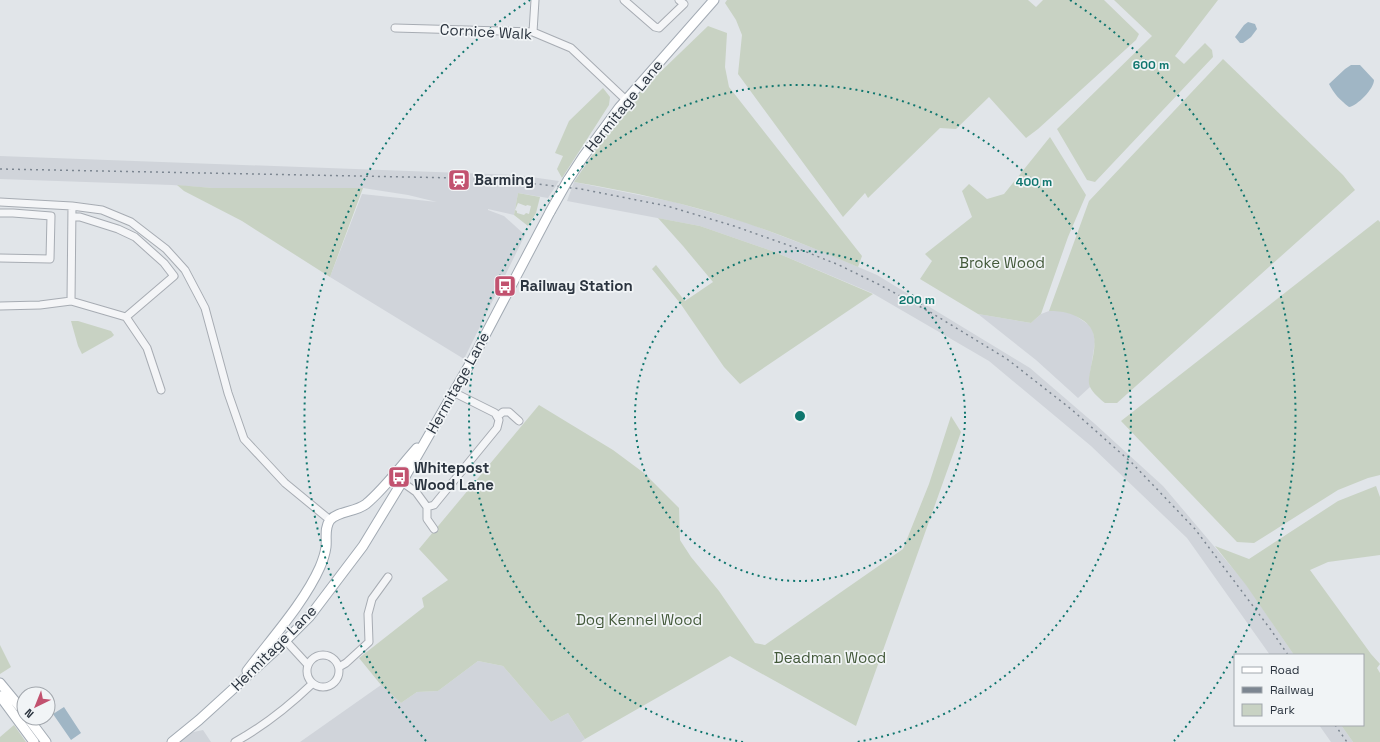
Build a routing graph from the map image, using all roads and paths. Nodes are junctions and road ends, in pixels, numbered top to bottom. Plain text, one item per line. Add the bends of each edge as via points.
1 (535, 0) edge
2 (624, 0) edge
3 (679, 0) edge
4 (714, 0) edge
5 (395, 28) dead end
6 (533, 32) junction
7 (626, 100) junction
8 (0, 202) edge
9 (72, 206) junction
10 (0, 214) edge
11 (72, 217) junction
12 (0, 258) edge
13 (71, 301) junction
14 (0, 306) edge
15 (126, 317) junction
16 (160, 390) dead end
17 (453, 392) junction
18 (498, 416) junction
19 (519, 421) dead end
20 (431, 432) junction
21 (402, 482) junction
22 (427, 507) junction
23 (330, 520) junction
24 (434, 529) dead end
25 (388, 577) dead end
26 (286, 640) junction
27 (308, 665) junction
28 (339, 667) junction
29 (312, 684) junction
30 (1, 686) edge
31 (234, 688) junction
32 (0, 696) edge
33 (16, 703) edge
34 (35, 726) edge
35 (34, 742) edge
36 (48, 742) edge
37 (172, 742) edge
38 (235, 742) edge

1 - 6 street
2 - 3 street via 659,28 684,4
4 - 7 main road, Hermitage Lane
5 - 6 street, Cornice Walk
6 - 7 street, Cornice Walk via 571,48
7 - 17 main road, Hermitage Lane, bridge via 568,180
8 - 9 street
9 - 11 street
9 - 23 street via 102,210 131,222 166,249 185,270 205,308 228,393 244,439 285,482
10 - 12 street via 51,216 50,259
11 - 13 street
11 - 15 street via 80,216 135,237 164,262 174,276
13 - 14 street
13 - 15 street
15 - 16 street via 147,348
17 - 18 street
17 - 20 main road, Hermitage Lane
18 - 19 street via 503,412 509,412
18 - 22 street via 497,428 436,504
20 - 21 main road, Hermitage Lane
20 - 23 main road via 365,505
21 - 22 street via 416,492
21 - 26 main road, Hermitage Lane via 363,546 310,616
22 - 24 street via 424,520
23 - 31 main road via 326,528 326,545 320,568 288,618
25 - 28 street via 372,599 368,614 369,642
26 - 27 street
26 - 31 main road, Hermitage Lane
27 - 28 street via 314,657 324,655 334,659
27 - 29 street via 307,675
28 - 29 street via 338,678 332,686 322,688
29 - 38 street via 269,721
30 - 33 main road
31 - 37 main road, Hermitage Lane
32 - 35 main road
34 - 36 main road

